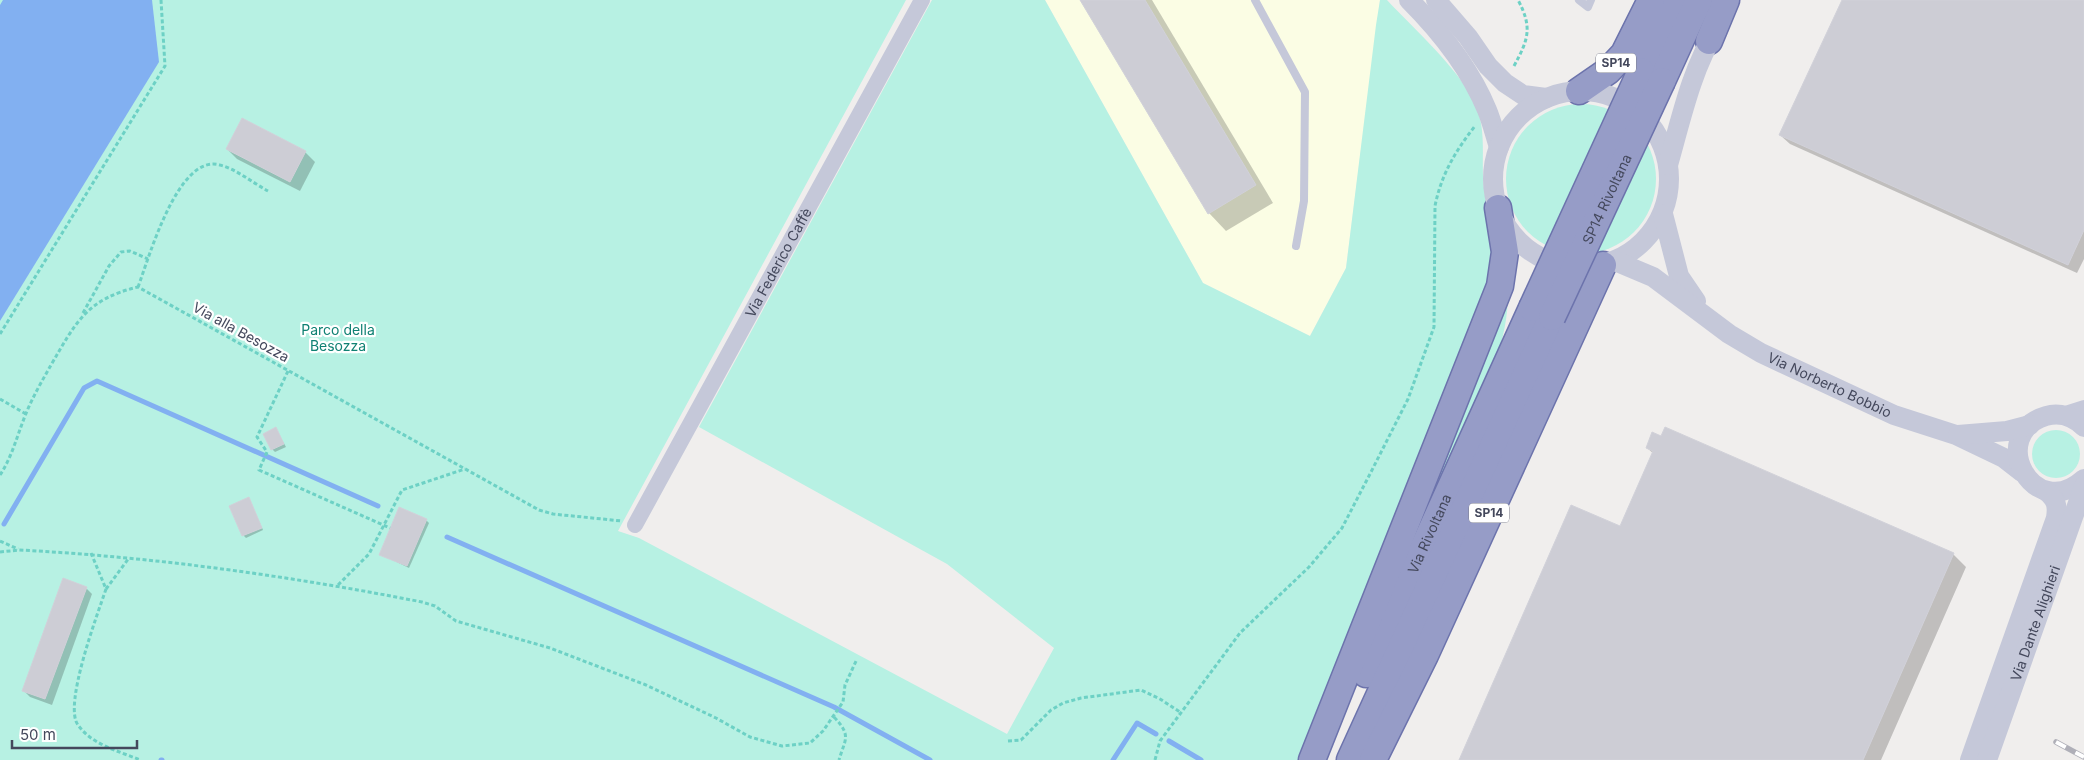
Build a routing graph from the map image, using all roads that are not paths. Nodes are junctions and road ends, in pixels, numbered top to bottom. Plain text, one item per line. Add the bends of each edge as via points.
1 (922, 0) edge
2 (1255, 0) edge
3 (1409, 0) edge
4 (1436, 0) edge
5 (1579, 0) edge
6 (1591, 0) edge
7 (1651, 0) edge
8 (1674, 0) edge
9 (1699, 0) edge
10 (1726, 0) edge
11 (1737, 0) edge
12 (1709, 42) junction
13 (1652, 76) junction
14 (1579, 91) junction
15 (1546, 98) junction
16 (1499, 147) junction
17 (1668, 165) junction
18 (1498, 208) junction
19 (1663, 214) junction
20 (1296, 246) dead end
21 (1609, 263) junction
22 (1542, 313) junction
23 (1709, 319) junction
24 (2084, 408) edge
25 (2062, 415) junction
26 (2030, 425) junction
27 (2084, 427) edge
28 (1956, 435) junction
29 (2022, 472) junction
30 (2084, 479) edge
31 (2084, 486) edge
32 (2046, 491) junction
33 (635, 525) road end
34 (1312, 760) edge
35 (1326, 760) edge
36 (1350, 760) edge
37 (1373, 760) edge
38 (1970, 760) edge
39 (1987, 760) edge

1 - 33 street, Via Federico Caffè
2 - 20 lane via 1305,92 1304,201
3 - 16 street, Via Norberto Bobbio via 1448,45 1469,76 1487,110
4 - 15 street, Via Norberto Bobbio via 1505,83 1523,95
5 - 6 lane via 1588,6
7 - 14 highway, SP14 via 1624,54 1608,71
8 - 13 highway, SP14
9 - 13 highway, SP14
10 - 12 highway
11 - 12 street
12 - 17 street
13 - 22 highway, SP14 Rivoltana / SP14, bridge
14 - 15 street, Via Norberto Bobbio
14 - 17 street, Via Norberto Bobbio via 1612,96 1640,113 1657,134
15 - 16 street, Via Norberto Bobbio via 1518,118
16 - 18 street, Via Norberto Bobbio via 1493,181
17 - 19 street, Via Norberto Bobbio via 1670,184
18 - 21 street, Via Norberto Bobbio via 1515,238 1536,255 1569,267
18 - 34 highway via 1505,252 1500,286
19 - 21 street, Via Norberto Bobbio via 1641,244
19 - 23 street, Via Norberto Bobbio via 1682,282
21 - 23 street, Via Norberto Bobbio via 1653,277
21 - 37 highway, SP14
22 - 35 highway, Via Rivoltana / SP14
22 - 36 highway, Via Rivoltana / SP14
23 - 28 street, Via Norberto Bobbio via 1750,348 1794,370 1894,415
24 - 25 street
25 - 26 street, Via Norberto Bobbio via 2042,418
25 - 27 street
26 - 28 street, Via Norberto Bobbio via 2007,431
26 - 29 street via 2018,449
28 - 29 street, Via Norberto Bobbio via 2004,458
29 - 32 street, Via Norberto Bobbio via 2030,482
30 - 32 street via 2065,491
31 - 39 street, Via Dante Alighieri
32 - 38 street, Via Dante Alighieri via 2056,502 2056,518

